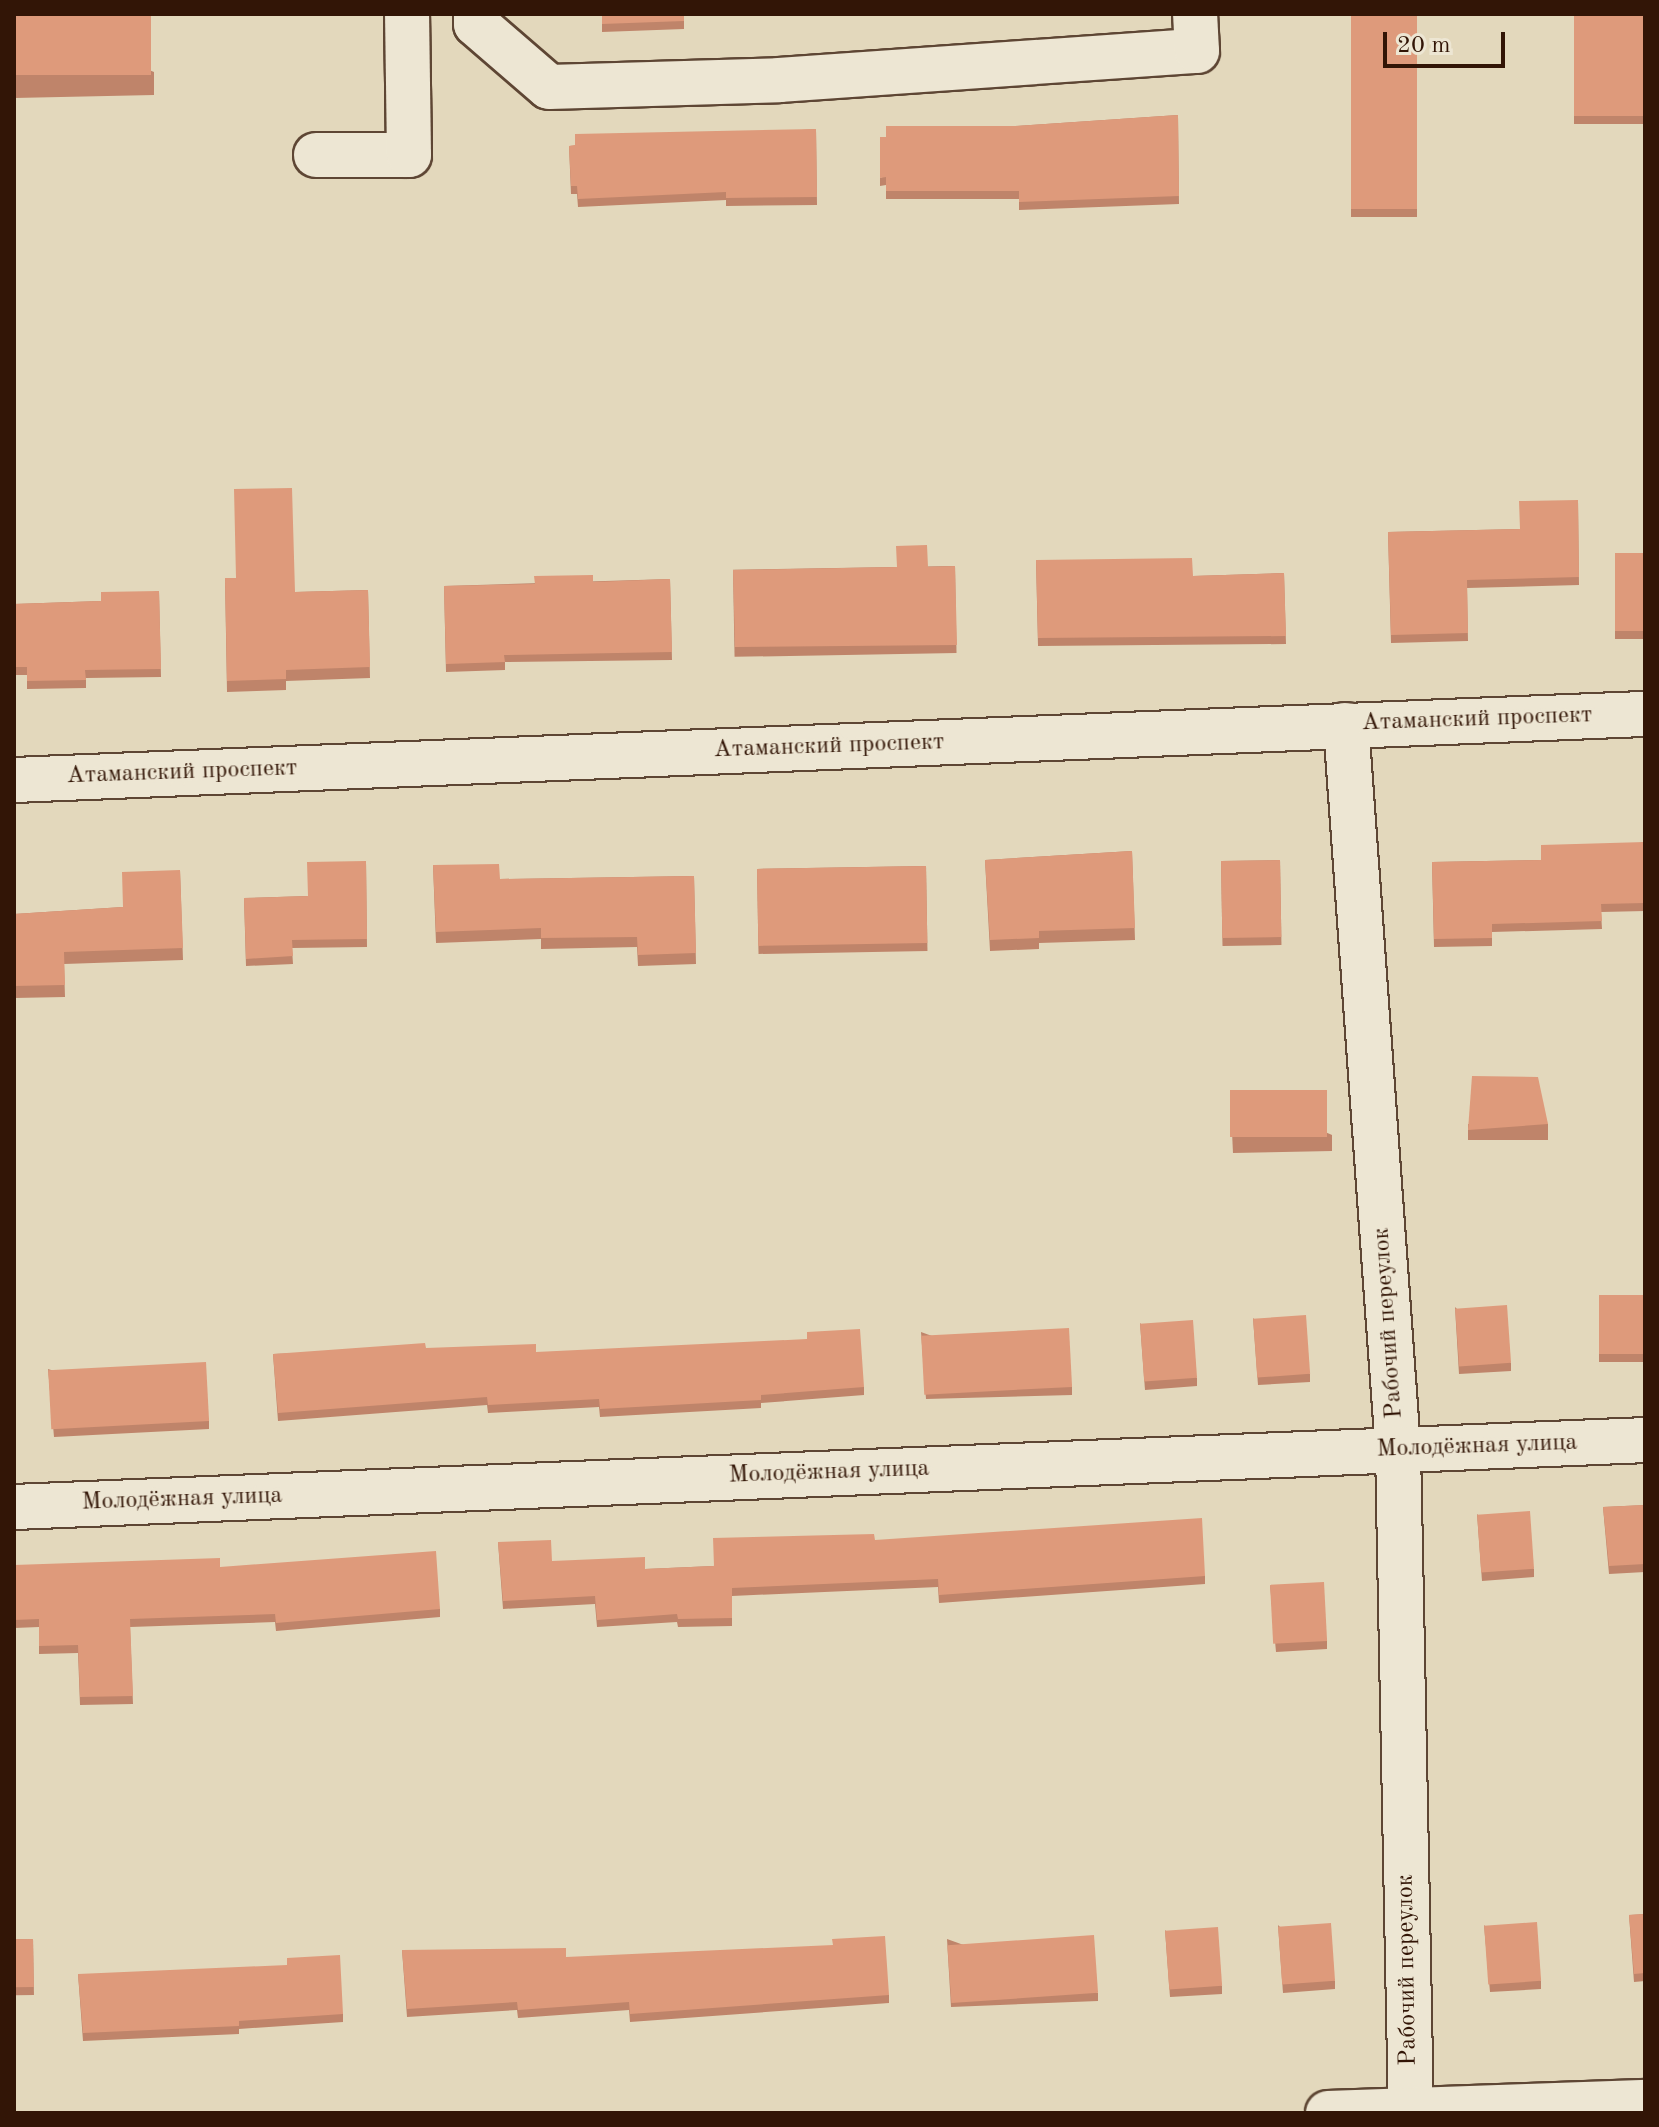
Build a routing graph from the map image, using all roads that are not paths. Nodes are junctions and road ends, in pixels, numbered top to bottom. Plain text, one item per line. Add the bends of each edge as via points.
1 (407, 14) edge
2 (476, 14) edge
3 (1195, 14) edge
4 (316, 155) dead end
5 (1645, 714) edge
6 (1346, 725) junction
7 (14, 780) edge
8 (1645, 1440) edge
9 (1398, 1449) junction
10 (14, 1507) edge
11 (1645, 2102) edge
12 (1411, 2111) edge
13 (1328, 2113) edge

1 - 4 street via 409,155
2 - 3 street via 476,24 549,87 779,80 1197,51
5 - 6 street, Атаманский проспект
6 - 7 street, Атаманский проспект
6 - 9 street, Рабочий переулок
8 - 9 street, Молодёжная улица
9 - 10 street, Молодёжная улица
9 - 12 street, Рабочий переулок
11 - 12 street
12 - 13 street

